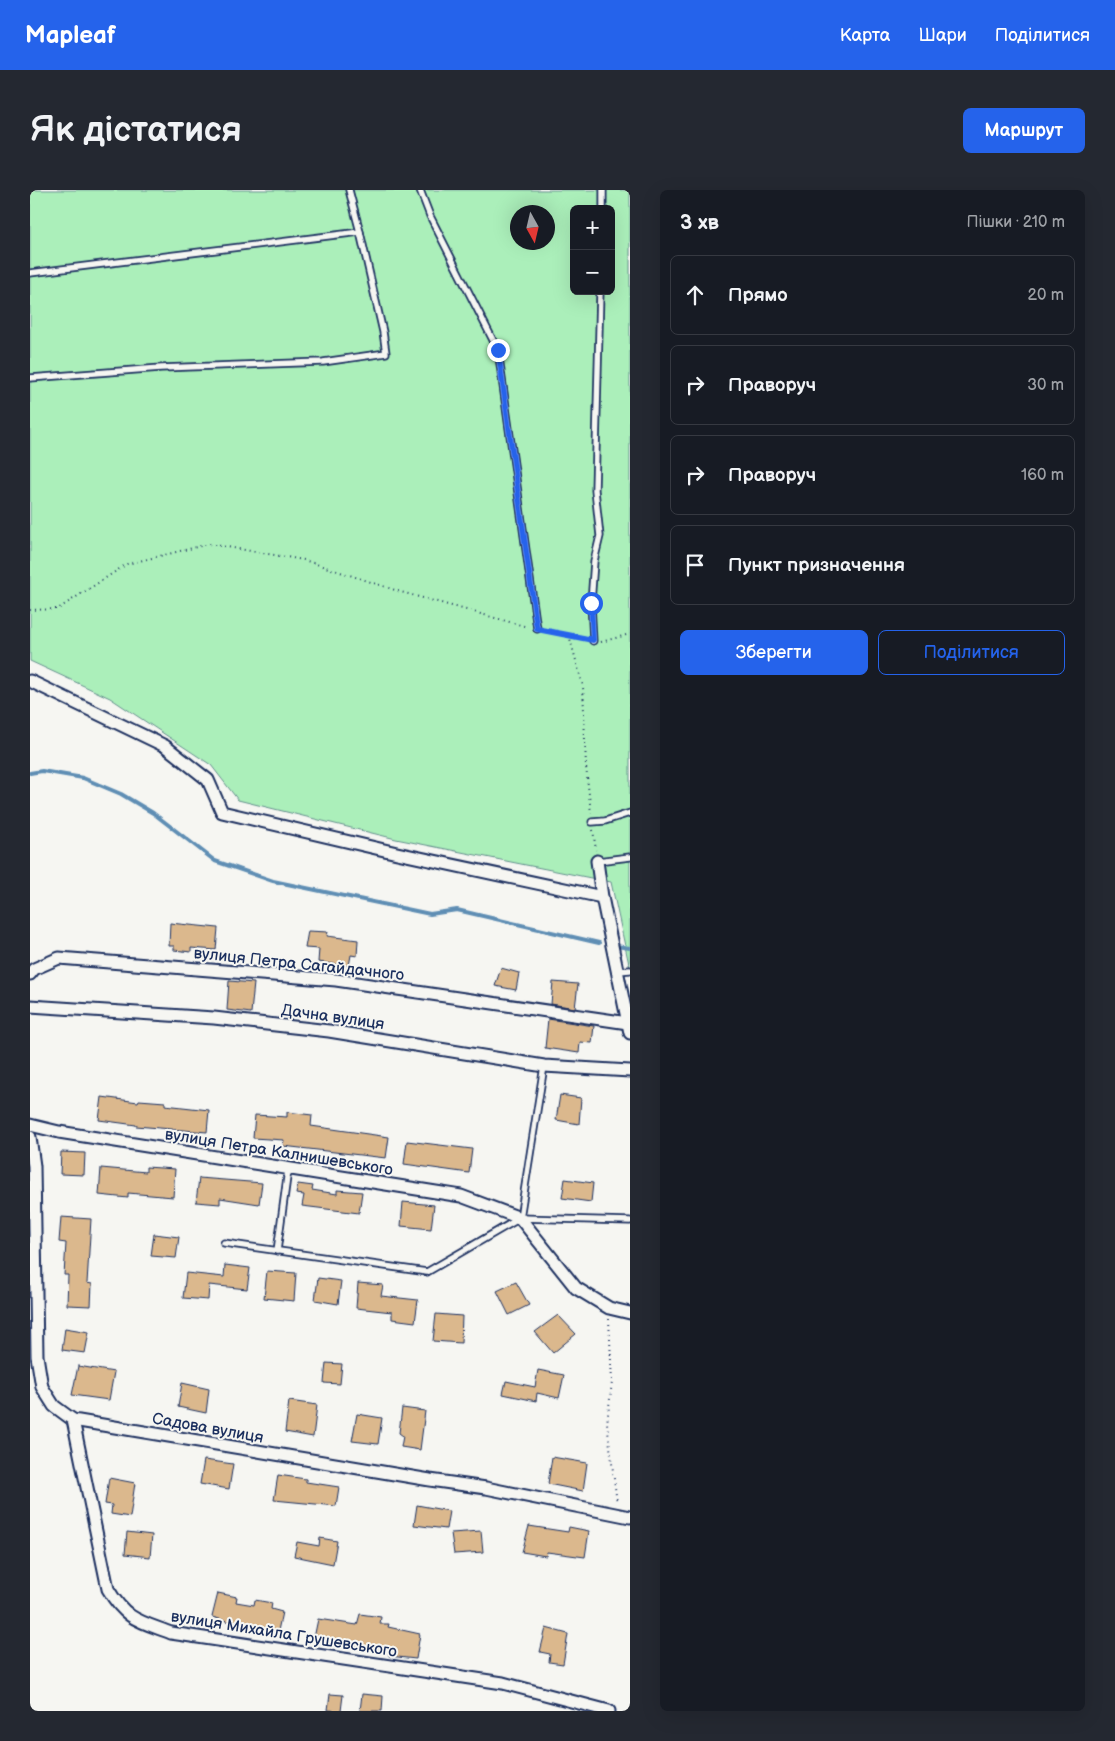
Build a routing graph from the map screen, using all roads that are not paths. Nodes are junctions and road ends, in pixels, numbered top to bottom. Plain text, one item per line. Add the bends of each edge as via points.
1 (349, 190) edge
2 (420, 190) edge
3 (603, 190) edge
4 (603, 205) edge
5 (360, 232) junction
6 (30, 273) edge
7 (600, 295) edge
8 (30, 378) edge
9 (537, 629) road end
10 (593, 640) road end
11 (30, 681) edge
12 (630, 813) edge
13 (592, 822) road end
14 (630, 857) edge
15 (597, 861) joint
16 (602, 897) junction
17 (630, 970) edge
18 (617, 971) junction
19 (30, 974) edge
20 (30, 1006) edge
21 (629, 1028) edge
22 (544, 1066) junction
23 (630, 1071) edge
24 (30, 1125) edge
25 (30, 1137) edge
26 (288, 1170) junction
27 (520, 1218) junction
28 (630, 1221) edge
29 (224, 1243) dead end
30 (277, 1251) junction
31 (630, 1313) edge
32 (73, 1420) junction
33 (624, 1516) edge
34 (609, 1711) edge

1 - 5 lane
2 - 9 lane via 498,350
3 - 4 lane
5 - 6 lane
5 - 8 lane via 386,353 323,362 161,368
7 - 10 lane via 595,490 600,536 591,594
11 - 16 street via 165,746 208,780 222,812
12 - 13 lane
14 - 15 lane
15 - 16 street
16 - 18 street
17 - 18 lane
18 - 21 street
19 - 21 street, вулиця Петра Сагайдачного via 59,958 316,978
20 - 22 street, Дачна вулиця via 214,1018 330,1031
22 - 23 street, Дачна вулиця
22 - 27 lane
24 - 26 street, вулиця Петра Калнишевського
25 - 32 street, Садова вулиця via 34,1166 37,1356 42,1387 54,1406
26 - 27 street, вулиця Петра Калнишевського via 462,1196
26 - 30 lane
27 - 28 lane
27 - 30 lane via 426,1272
27 - 31 street via 576,1288 609,1308
29 - 30 lane
32 - 33 street, Садова вулиця via 486,1488
32 - 34 street, вулиця Михайла Грушевського via 108,1589 117,1605 135,1620 171,1633 503,1683

